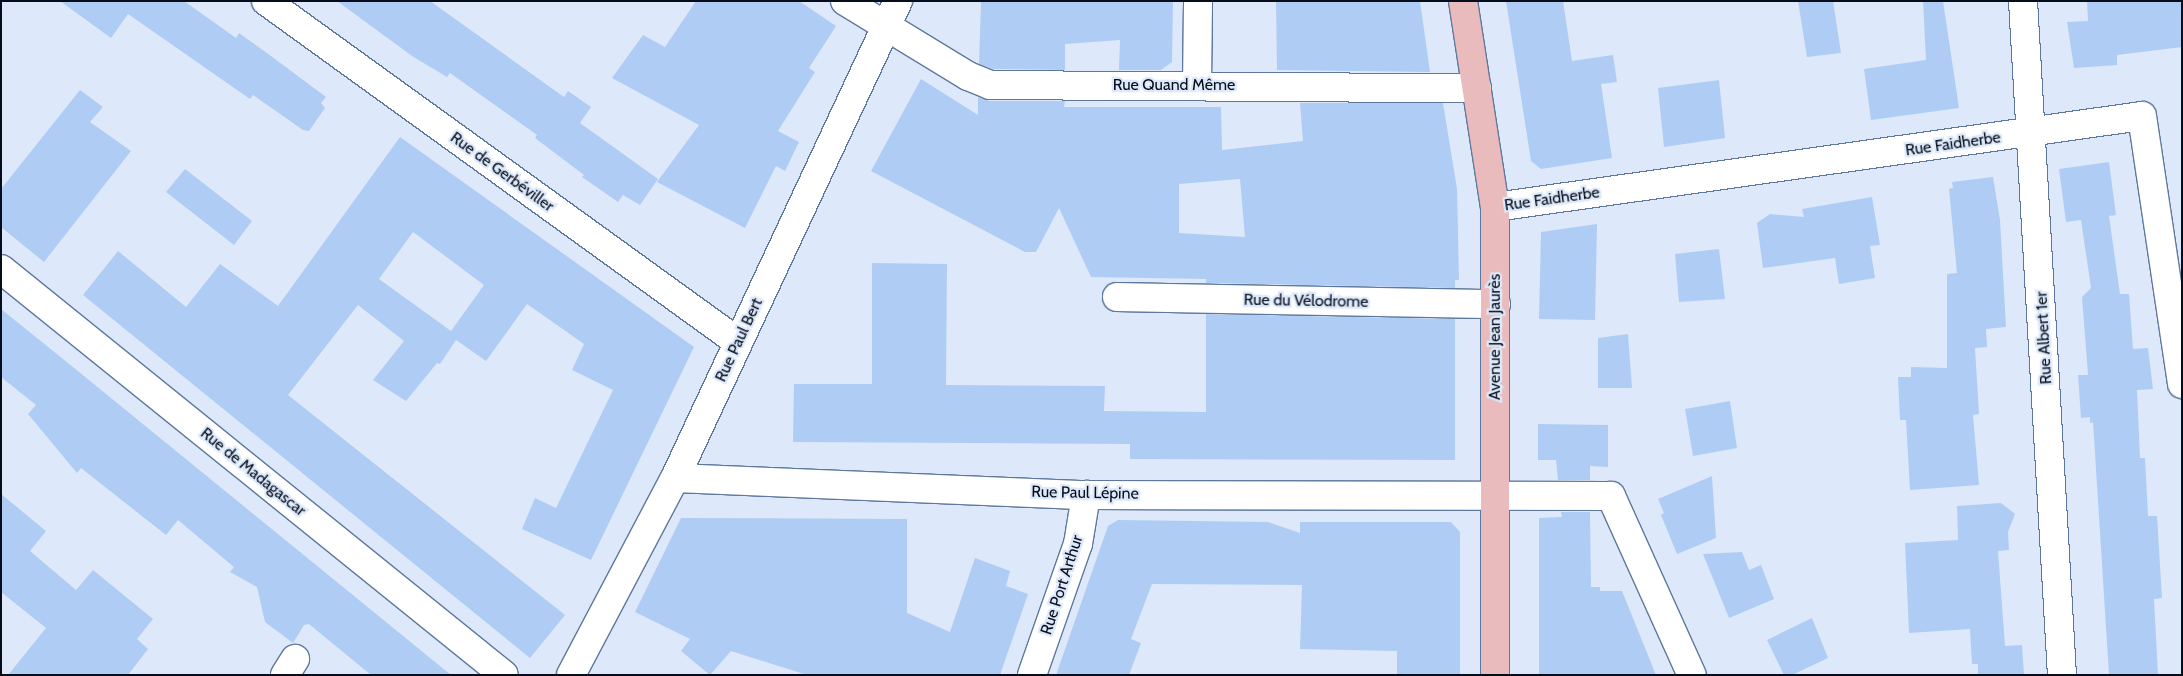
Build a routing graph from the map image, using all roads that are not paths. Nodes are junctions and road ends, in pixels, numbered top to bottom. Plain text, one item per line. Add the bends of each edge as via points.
1 (266, 1) edge
2 (845, 1) edge
3 (898, 1) edge
4 (1198, 1) edge
5 (1464, 1) edge
6 (2023, 1) edge
7 (886, 28) junction
8 (1197, 85) junction
9 (1477, 88) junction
10 (2032, 133) junction
11 (1495, 207) junction
12 (1, 269) edge
13 (1117, 298) dead end
14 (1496, 304) junction
15 (738, 342) junction
16 (2182, 384) edge
17 (675, 478) junction
18 (1086, 494) junction
19 (1496, 496) junction
20 (504, 675) edge
21 (571, 675) edge
22 (1032, 675) edge
23 (1496, 675) edge
24 (1692, 675) edge
25 (2062, 675) edge

1 - 15 street, Rue de Gerbéviller
2 - 7 street, Rue Quand Même
3 - 7 street, Rue Paul Bert
4 - 8 street
5 - 9 main road, Avenue Jean Jaurès
6 - 10 street, Rue Albert 1er
7 - 8 street, Rue Quand Même via 968,76 990,85
7 - 15 street, Rue Paul Bert
8 - 9 street, Rue Quand Même
9 - 11 main road, Avenue Jean Jaurès
10 - 11 street, Rue Faidherbe
10 - 16 street, Rue Faidherbe via 2142,116
10 - 25 street, Rue Albert 1er
11 - 14 main road, Avenue Jean Jaurès
12 - 20 street, Rue de Madagascar
13 - 14 street, Rue du Vélodrome
14 - 19 main road, Avenue Jean Jaurès
15 - 17 street, Rue Paul Bert
17 - 18 street, Rue Paul Lépine
17 - 21 street, Rue Paul Bert
18 - 19 street, Rue Paul Lépine
18 - 22 street, Rue Port Arthur via 1078,544
19 - 23 main road, Avenue Jean Jaurès
19 - 24 street, Rue Paul Lépine via 1611,496

